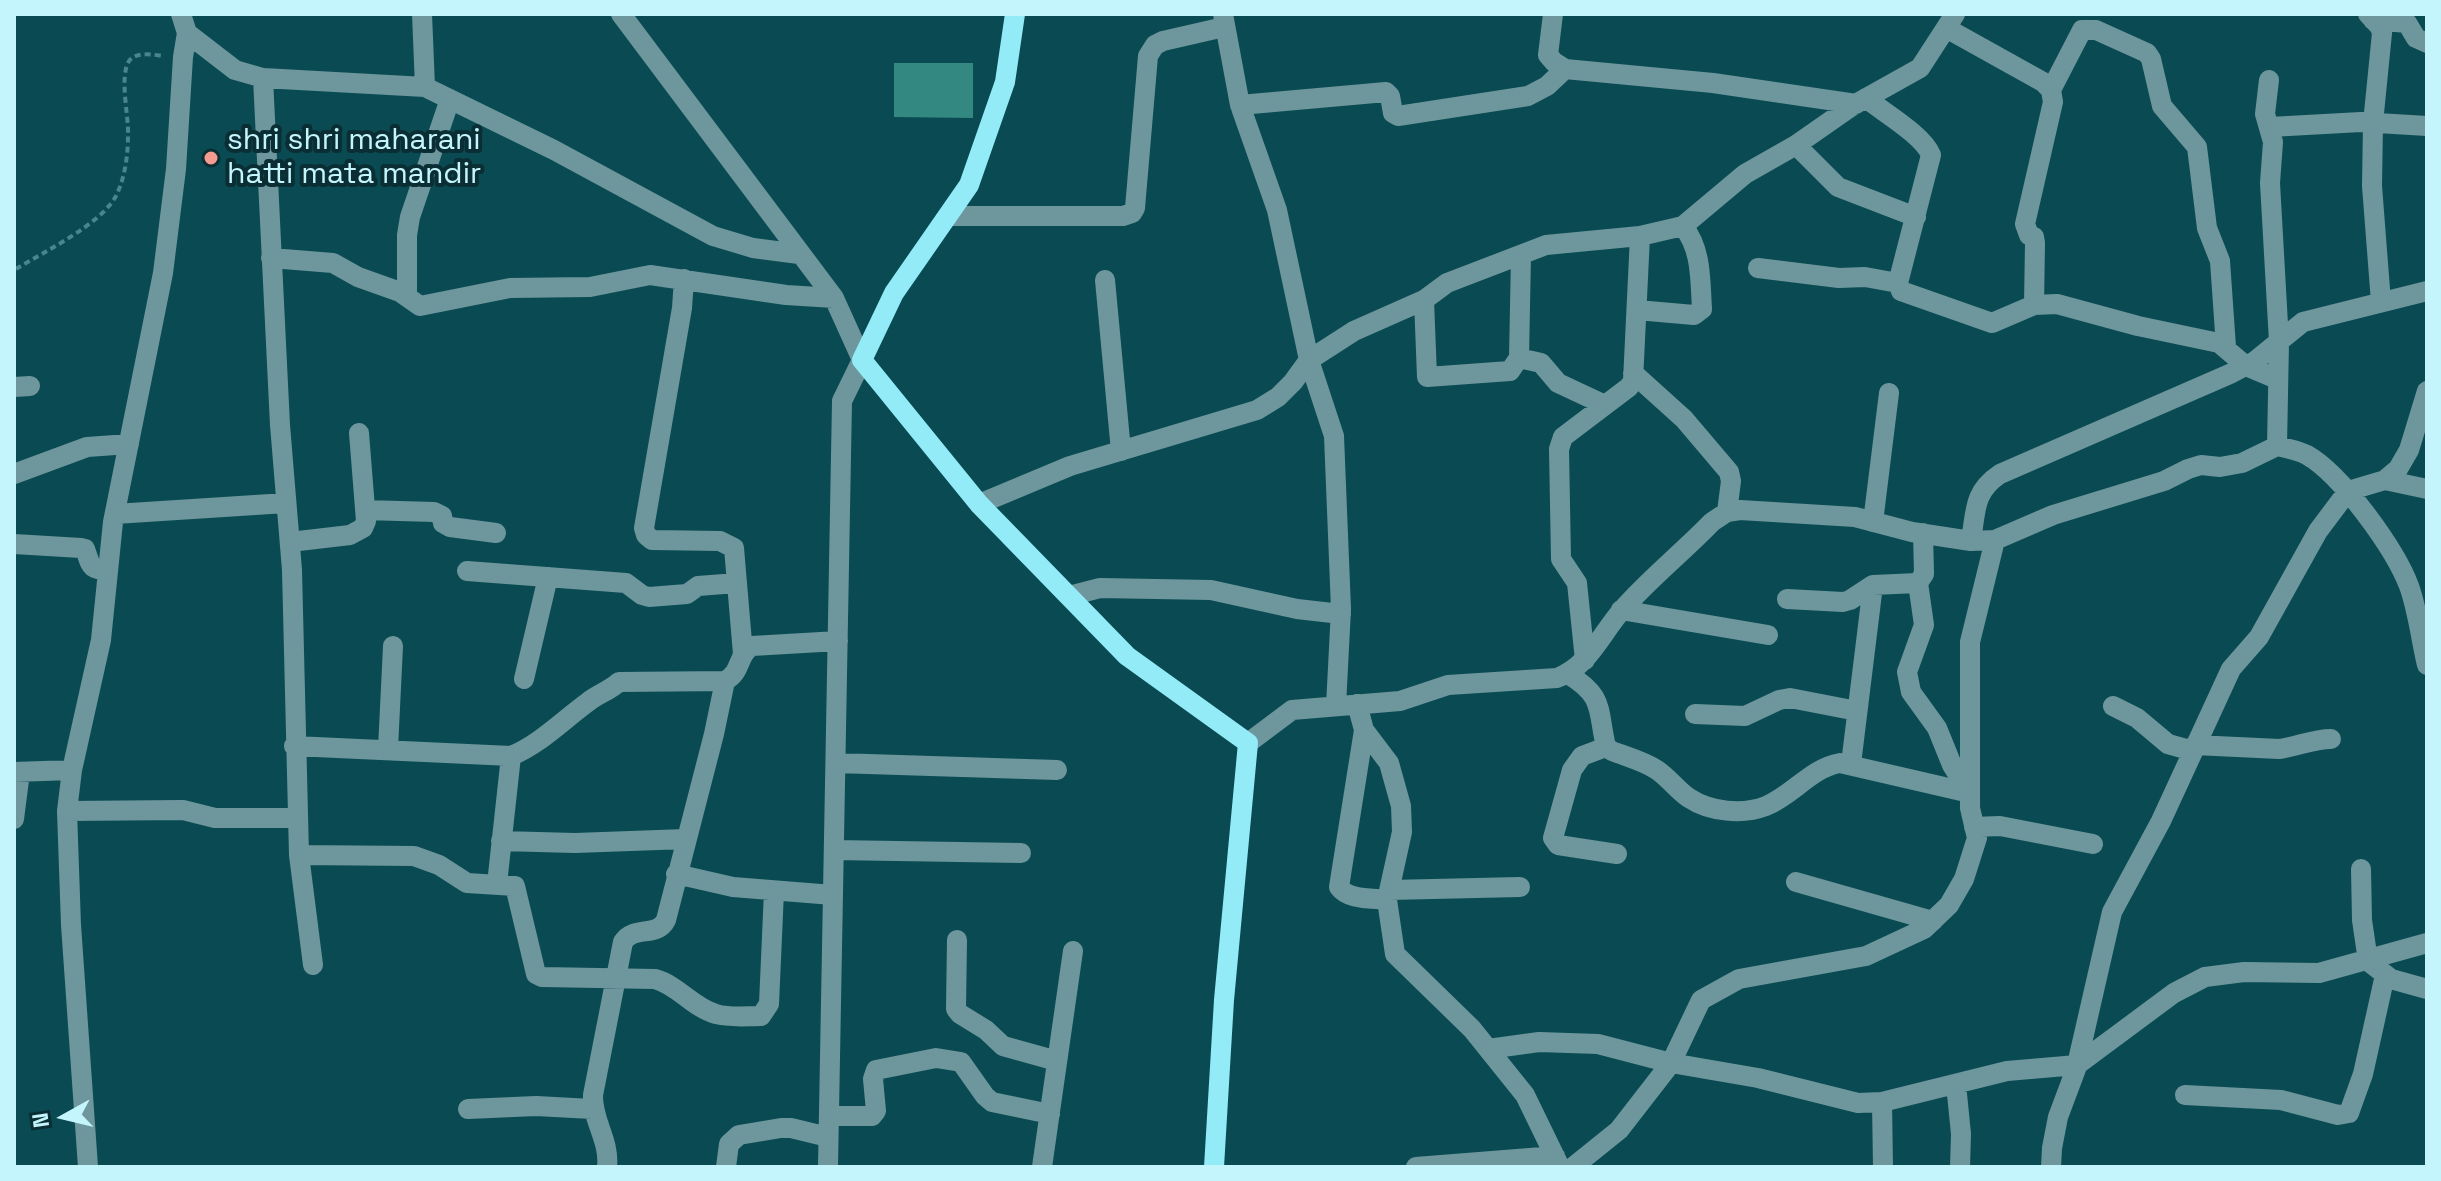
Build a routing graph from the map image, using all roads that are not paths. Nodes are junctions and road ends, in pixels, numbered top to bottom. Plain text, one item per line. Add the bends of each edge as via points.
1 (422, 14) edge
2 (621, 14) edge
3 (1015, 14) edge
4 (1553, 14) edge
5 (2371, 17) edge
6 (1223, 20) edge
7 (1951, 21) edge
8 (184, 24) edge
9 (2427, 43) edge
10 (1565, 69) junction
11 (263, 78) junction
12 (2269, 80) dead end
13 (425, 87) junction
14 (2051, 90) junction
15 (450, 99) junction
16 (1861, 101) junction
17 (1240, 105) junction
18 (2373, 123) junction
19 (2427, 126) edge
20 (2270, 127) junction
21 (1796, 145) junction
22 (948, 216) junction
23 (1916, 217) junction
24 (1683, 226) junction
25 (1640, 236) junction
26 (799, 254) junction
27 (1521, 255) junction
28 (271, 258) junction
29 (1758, 268) dead end
30 (684, 279) junction
31 (1105, 280) dead end
32 (1898, 283) junction
33 (2427, 291) edge
34 (407, 297) junction
35 (834, 298) junction
36 (1424, 300) junction
37 (2381, 302) junction
38 (2034, 305) junction
39 (1637, 310) junction
40 (2279, 342) junction
41 (2226, 347) junction
42 (1519, 358) junction
43 (862, 360) junction
44 (1309, 360) junction
45 (2246, 366) junction
46 (1633, 373) junction
47 (2277, 379) junction
48 (2427, 391) edge
49 (1889, 393) dead end
50 (1605, 405) junction
51 (359, 433) dead end
52 (129, 444) junction
53 (2277, 446) junction
54 (1121, 451) junction
55 (14, 474) edge
56 (2385, 480) junction
57 (2427, 489) edge
58 (2348, 491) junction
59 (286, 503) junction
60 (979, 504) junction
61 (365, 510) junction
62 (1727, 512) junction
63 (115, 514) junction
64 (1873, 522) junction
65 (496, 533) dead end
66 (1923, 533) junction
67 (1995, 540) junction
68 (1971, 541) junction
69 (290, 542) junction
70 (14, 544) edge
71 (108, 570) junction
72 (467, 571) dead end
73 (548, 577) junction
74 (737, 583) junction
75 (1918, 583) junction
76 (1873, 585) junction
77 (1069, 596) junction
78 (1787, 599) dead end
79 (1621, 610) junction
80 (1341, 614) junction
81 (1768, 635) dead end
82 (838, 641) junction
83 (393, 646) dead end
84 (743, 654) junction
85 (1585, 660) junction
86 (2427, 665) edge
87 (1568, 674) junction
88 (524, 679) dead end
89 (725, 681) junction
90 (1346, 705) junction
91 (2113, 706) dead end
92 (1857, 711) junction
93 (1695, 714) dead end
94 (1364, 730) junction
95 (2331, 739) dead end
96 (1248, 743) junction
97 (294, 746) junction
98 (1606, 747) junction
99 (2194, 748) junction
100 (388, 749) junction
101 (511, 756) junction
102 (836, 763) junction
103 (1851, 764) junction
104 (72, 770) junction
105 (1057, 770) dead end
106 (17, 772) edge
107 (1970, 793) junction
108 (67, 811) junction
109 (297, 818) junction
110 (14, 819) edge
111 (1974, 827) junction
112 (686, 839) junction
113 (501, 841) junction
114 (2093, 844) dead end
115 (834, 850) junction
116 (1021, 853) dead end
117 (1617, 854) dead end
118 (299, 855) junction
119 (2361, 869) dead end
120 (676, 874) junction
121 (1796, 882) dead end
122 (497, 884) junction
123 (1520, 887) dead end
124 (774, 891) junction
125 (833, 895) junction
126 (1388, 895) junction
127 (1933, 921) junction
128 (957, 940) dead end
129 (2427, 943) edge
130 (1073, 951) dead end
131 (2368, 961) junction
132 (313, 965) dead end
133 (2385, 975) junction
134 (616, 976) junction
135 (2427, 989) edge
136 (1488, 1049) junction
137 (1057, 1061) junction
138 (1671, 1063) junction
139 (2077, 1065) junction
140 (1956, 1084) junction
141 (2185, 1095) dead end
142 (1882, 1102) junction
143 (468, 1109) dead end
144 (592, 1109) junction
145 (1050, 1114) junction
146 (829, 1116) junction
147 (828, 1137) junction
148 (1558, 1161) edge
149 (88, 1167) edge
150 (607, 1167) edge
151 (726, 1167) edge
152 (828, 1167) edge
153 (1042, 1167) edge
154 (1214, 1167) edge
155 (1416, 1167) edge
156 (1573, 1167) edge
157 (1883, 1167) edge
158 (1960, 1167) edge
159 (2051, 1167) edge

1 - 13 street
2 - 26 street
3 - 22 main road via 1005,82 969,185
4 - 10 street via 1548,55
5 - 9 street via 2407,23 2416,38
5 - 18 street via 2382,33
6 - 17 street
6 - 22 street via 1163,41 1148,56 1132,213
7 - 14 street
7 - 16 street via 1920,68
8 - 11 street via 235,70
8 - 52 street via 176,169 163,273
10 - 16 street
10 - 17 street via 1528,96 1398,116 1386,92
11 - 13 street
11 - 28 street
12 - 20 street via 2265,114
13 - 15 street
14 - 38 street via 2053,102 2025,224 2035,243
14 - 41 street via 2082,30 2096,30 2147,53 2162,106 2197,147 2207,228 2220,261
15 - 26 street via 713,236
15 - 34 street via 410,217
16 - 21 street
16 - 23 street via 1928,147 1931,164
17 - 44 street via 1277,210
18 - 19 street
18 - 20 street
18 - 37 street
20 - 40 street
21 - 23 street via 1838,187
21 - 24 street via 1745,174
22 - 43 main road via 894,293
23 - 32 street
24 - 25 street
24 - 39 street via 1698,250 1702,309 1694,315
25 - 27 street via 1546,245
25 - 39 street
26 - 35 street
27 - 36 street via 1447,283
27 - 42 street
28 - 34 street via 333,263
28 - 59 street
29 - 32 street
30 - 34 street via 650,275 590,287 510,288 420,306
30 - 35 street
30 - 74 street via 644,528 652,540 729,544 734,548
31 - 54 street
32 - 38 street via 1901,291 1992,323
33 - 37 street
35 - 43 street
36 - 42 street via 1427,377 1510,371
36 - 44 street via 1354,331
37 - 40 street via 2303,322
38 - 41 street via 2057,304
39 - 46 street
40 - 45 street
40 - 47 street
41 - 45 street
42 - 50 street via 1541,363 1558,383
43 - 60 main road
43 - 82 street via 842,401
44 - 54 street via 1278,397 1257,410
44 - 80 street via 1334,436
45 - 47 street
45 - 68 street via 2000,474 1980,491
46 - 50 street via 1629,387
46 - 62 street via 1684,419 1729,472
47 - 53 street
48 - 56 street via 2409,450
49 - 64 street
50 - 85 street via 1563,437 1559,449 1561,559 1577,583
51 - 61 street
52 - 55 street via 87,447
52 - 63 street
53 - 58 street via 2308,455
53 - 67 street via 2242,463 2188,469
54 - 60 street
56 - 57 street
56 - 58 street
58 - 86 street via 2409,585
58 - 99 street via 2318,531 2259,637 2231,669
59 - 63 street
59 - 69 street
60 - 77 main road
61 - 65 street via 434,512 450,527
61 - 69 street via 366,521 358,533
62 - 64 street via 1810,513
62 - 79 street
63 - 71 street
64 - 66 street
66 - 68 street
66 - 75 street via 1924,574
67 - 68 street
67 - 107 street via 1970,642
69 - 97 street
70 - 71 street via 85,549 91,567
71 - 104 street via 101,640
72 - 73 street
73 - 74 street via 626,583 649,597
73 - 88 street
74 - 84 street
75 - 76 street
75 - 107 street via 1924,625 1907,681
76 - 78 street via 1843,602
76 - 92 street
77 - 80 street via 1100,588 1211,590
77 - 96 main road via 1127,656
79 - 81 street
79 - 85 street
80 - 90 street
82 - 84 street via 752,646
82 - 102 street
83 - 100 street
84 - 89 street via 738,670
85 - 87 street
87 - 90 street via 1448,685 1400,701
87 - 98 street via 1594,694
89 - 101 street via 619,682 530,748
89 - 112 street
90 - 94 street
90 - 96 street via 1292,710
91 - 99 street via 2168,744
92 - 93 street via 1790,698 1745,716
92 - 103 street
94 - 126 street via 1389,763 1401,806 1402,832
94 - 126 street via 1339,887 1350,895
95 - 99 street via 2279,749
96 - 154 main road
97 - 100 street
97 - 109 street
98 - 103 street via 1656,769 1687,797 1729,811 1756,810 1829,765
98 - 117 street via 1582,756 1572,770 1553,838 1558,845
99 - 139 street via 2112,912
100 - 101 street
101 - 113 street
102 - 105 street
102 - 115 street
103 - 107 street
104 - 106 street
104 - 108 street
106 - 110 street
107 - 111 street
108 - 109 street via 183,810 215,818
108 - 149 street
109 - 118 street
111 - 114 street via 2000,826
111 - 127 street via 1977,838 1964,879
112 - 113 street
112 - 120 street
113 - 122 street
115 - 116 street
115 - 125 street
118 - 122 street via 414,856 467,883
118 - 132 street
119 - 131 street
120 - 124 street
120 - 134 street via 663,926 627,936
121 - 127 street
122 - 134 street via 515,886 519,893 536,974
123 - 126 street
124 - 125 street
124 - 134 street via 769,1004 761,1016 716,1014 664,982
125 - 146 street
126 - 136 street via 1395,954
127 - 138 street via 1866,956 1739,979 1701,1000
128 - 137 street via 960,1014 1003,1046
129 - 131 street
130 - 137 street
131 - 133 street
131 - 139 street via 2319,973 2205,977 2174,993
133 - 135 street
133 - 141 street via 2349,1113 2338,1115 2281,1100
134 - 144 street
136 - 138 street via 1539,1042 1598,1044
136 - 148 street via 1525,1095
137 - 145 street
138 - 142 street via 1858,1103
138 - 156 street via 1619,1130
139 - 140 street via 2007,1071
139 - 159 street via 2058,1117
140 - 142 street
140 - 158 street
142 - 157 street
143 - 144 street
144 - 150 street via 607,1145
145 - 146 street via 992,1102 961,1062 936,1058 876,1070 872,1116
145 - 153 street
146 - 147 street
147 - 151 street via 791,1128 739,1135 729,1144
147 - 152 street
148 - 155 street

